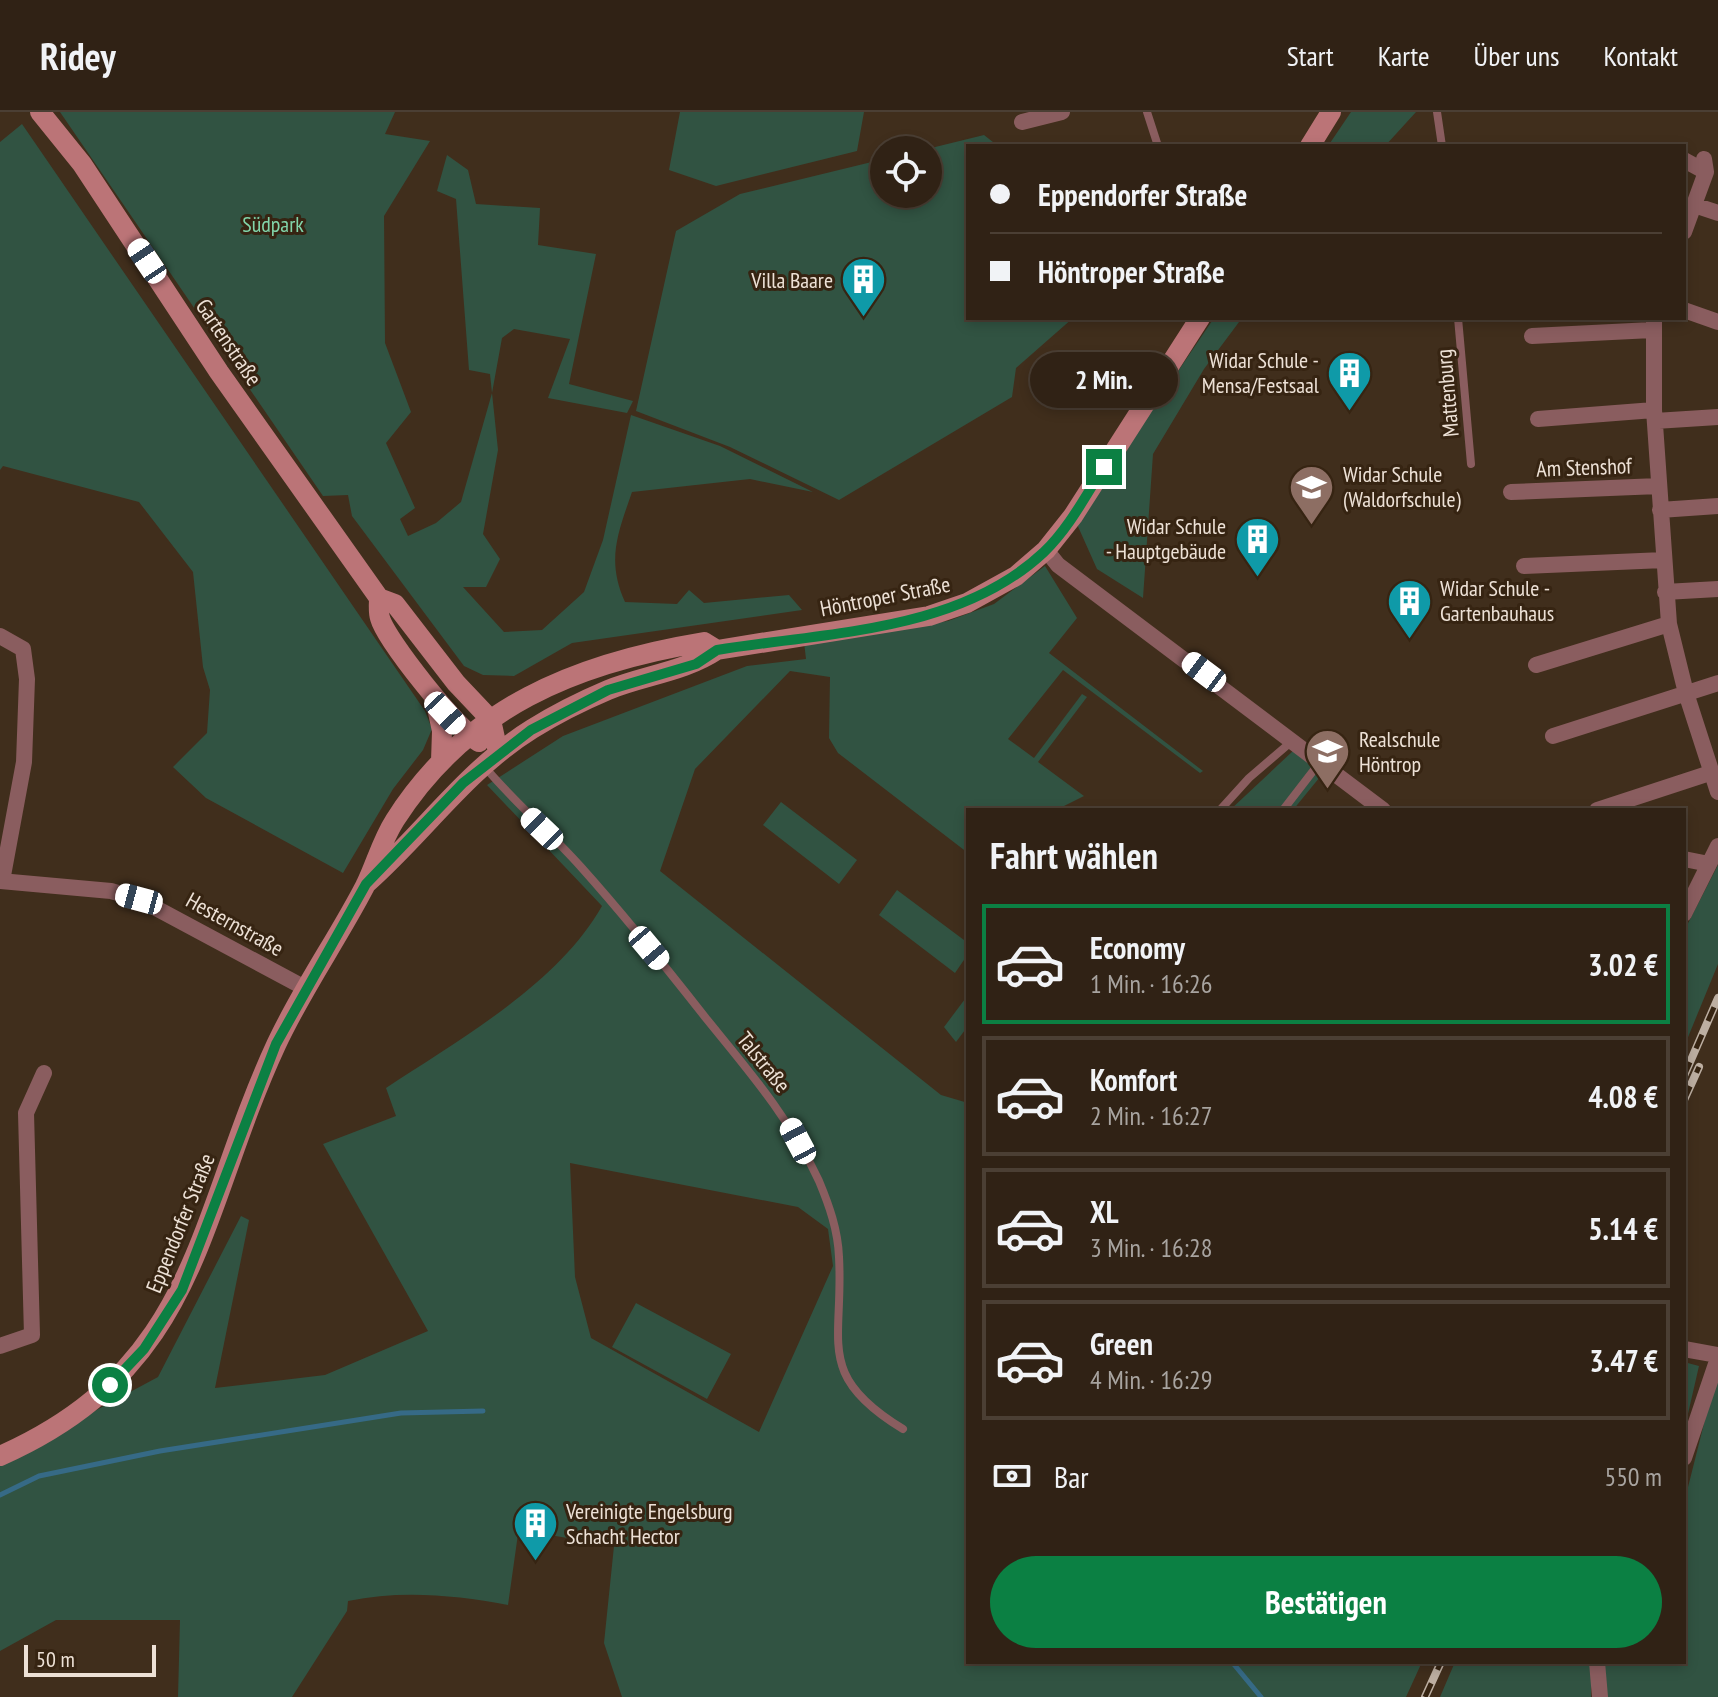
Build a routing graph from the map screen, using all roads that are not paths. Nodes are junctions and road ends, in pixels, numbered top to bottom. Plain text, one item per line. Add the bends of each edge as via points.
1 (40, 112) edge
2 (1062, 112) edge
3 (1147, 112) edge
4 (1331, 112) edge
5 (1437, 112) edge
6 (1022, 122) dead end
7 (1157, 144) edge
8 (1311, 144) edge
9 (1442, 144) edge
10 (1686, 161) edge
11 (1694, 205) junction
12 (1718, 213) edge
13 (1686, 227) edge
14 (1686, 311) edge
15 (1199, 320) edge
16 (1458, 320) edge
17 (1718, 322) edge
18 (1653, 324) edge
19 (1532, 336) dead end
20 (1654, 416) junction
21 (1718, 417) edge
22 (1538, 419) dead end
23 (1471, 464) dead end
24 (1659, 486) junction
25 (1511, 492) dead end
26 (1718, 506) edge
27 (1660, 510) junction
28 (1046, 550) junction
29 (1664, 560) junction
30 (1524, 566) dead end
31 (1718, 589) edge
32 (1665, 592) junction
33 (379, 598) junction
34 (1669, 624) junction
35 (0, 636) edge
36 (717, 650) junction
37 (1536, 665) dead end
38 (1718, 683) edge
39 (1686, 693) junction
40 (435, 699) junction
41 (491, 720) junction
42 (1553, 736) dead end
43 (469, 737) junction
44 (1293, 740) junction
45 (491, 759) junction
46 (441, 761) junction
47 (1321, 762) junction
48 (1710, 773) junction
49 (1718, 792) edge
50 (1222, 808) edge
51 (1285, 808) edge
52 (1380, 808) edge
53 (1603, 808) edge
54 (1718, 846) edge
55 (1686, 859) edge
56 (1709, 864) junction
57 (1, 881) edge
58 (366, 884) junction
59 (1686, 910) edge
60 (305, 988) junction
61 (44, 1073) dead end
62 (0, 1346) edge
63 (1686, 1349) edge
64 (1718, 1356) edge
65 (903, 1429) dead end
66 (1686, 1452) edge
67 (0, 1456) edge
68 (1597, 1664) edge
69 (1600, 1697) edge

1 - 33 street, Gartenstraße via 82,164 219,372
2 - 6 street
3 - 7 lane
4 - 8 street
5 - 9 lane
10 - 11 street via 1705,166
11 - 12 street
11 - 13 street
14 - 17 street
15 - 28 street, Höntroper Straße
16 - 23 lane, Mattenburg
18 - 19 street, Am Stenshof
18 - 20 street, Am Stenshof
20 - 21 street
20 - 22 street
20 - 24 street, Am Stenshof
24 - 25 street, Am Stenshof
24 - 27 street, Am Stenshof
26 - 27 street
27 - 29 street, Am Stenshof
28 - 36 street, Höntroper Straße via 990,592 948,611
28 - 44 street via 1058,565
29 - 30 street
29 - 32 street, Am Stenshof
31 - 32 street
32 - 34 street, Am Stenshof
33 - 40 street, Gartenstraße via 380,619
33 - 41 street, Gartenstraße via 395,604
34 - 37 street
34 - 39 street, Am Stenshof
35 - 57 street via 23,649 27,679 24,762
36 - 41 street, Höntroper Straße via 704,642 636,653 554,683
36 - 45 street, Höntroper Straße via 696,664 608,690 560,713
38 - 39 street
39 - 42 street
39 - 48 street, Am Stenshof
40 - 43 street, Gartenstraße
40 - 46 street, Gartenstraße
41 - 43 street, Höntroper Straße
41 - 45 street
43 - 45 street, Gartenstraße
43 - 46 street, Höntroper Straße
44 - 47 street
44 - 50 lane
45 - 58 street, Höntroper Straße
45 - 65 lane, Talstraße via 789,1124 821,1186 837,1239 836,1325 843,1368 864,1402
46 - 58 street, Höntroper Straße via 396,819
47 - 51 lane
47 - 52 street
48 - 49 street, Am Stenshof
48 - 53 street
54 - 56 street
55 - 56 street
56 - 59 street
57 - 60 street, Hesternstraße via 111,891 139,899
58 - 60 street, Höntroper Straße
60 - 67 street, Eppendorfer Straße via 276,1044 193,1266 164,1322 97,1397
61 - 62 street via 26,1113 32,1335
63 - 64 street
64 - 66 street
68 - 69 street

